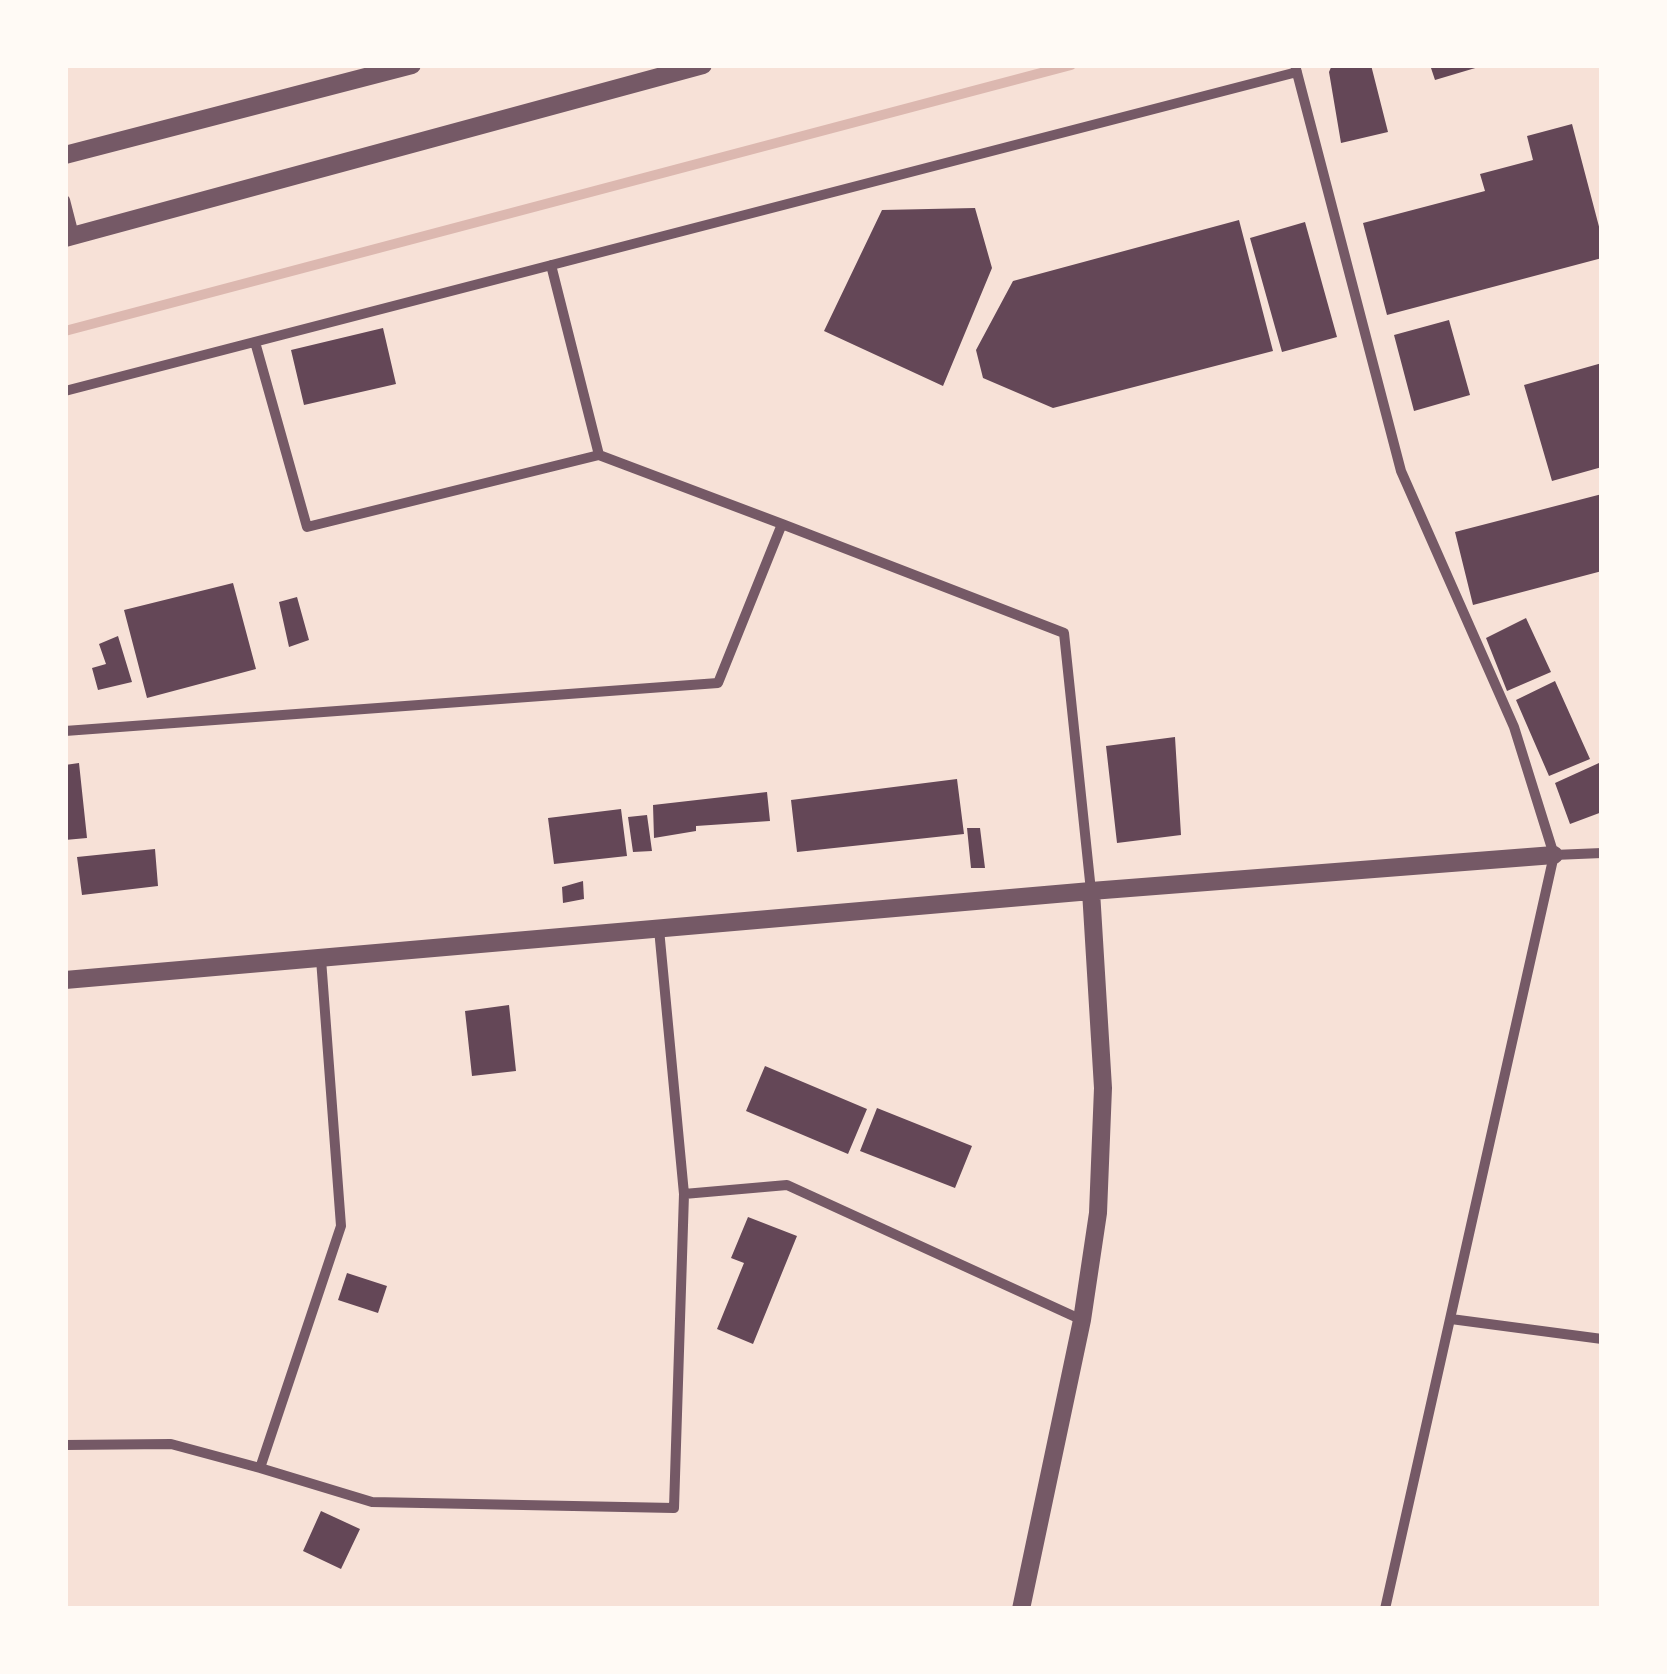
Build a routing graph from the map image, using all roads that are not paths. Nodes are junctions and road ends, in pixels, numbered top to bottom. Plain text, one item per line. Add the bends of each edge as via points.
1 (412, 65) edge
2 (702, 65) edge
3 (1296, 68) edge
4 (65, 155) edge
5 (65, 200) edge
6 (70, 236) edge
7 (551, 265) junction
8 (256, 342) junction
9 (65, 391) edge
10 (599, 455) junction
11 (782, 524) junction
12 (65, 731) edge
13 (1602, 853) edge
14 (1554, 854) junction
15 (1091, 891) junction
16 (658, 929) junction
17 (321, 958) junction
18 (65, 980) edge
19 (684, 1194) junction
20 (1082, 1320) junction
21 (1451, 1320) junction
22 (1602, 1340) edge
23 (65, 1445) edge
24 (260, 1468) junction
25 (1021, 1609) edge
26 (1385, 1609) edge

1 - 4 street
2 - 6 street
3 - 7 street
3 - 14 street via 1401,471 1514,727
5 - 6 street
7 - 8 street
7 - 10 street
8 - 9 street
8 - 10 street via 307,527
10 - 11 street
11 - 12 street via 718,683
11 - 15 street via 1064,634
13 - 14 street
14 - 15 street
14 - 21 street
15 - 16 street
15 - 20 street via 1103,1088 1098,1213
16 - 17 street
16 - 19 street
17 - 18 street
17 - 24 street via 341,1226
19 - 20 street via 787,1185
19 - 24 street via 674,1508 372,1502
20 - 25 street
21 - 22 street
21 - 26 street
23 - 24 street via 171,1444

